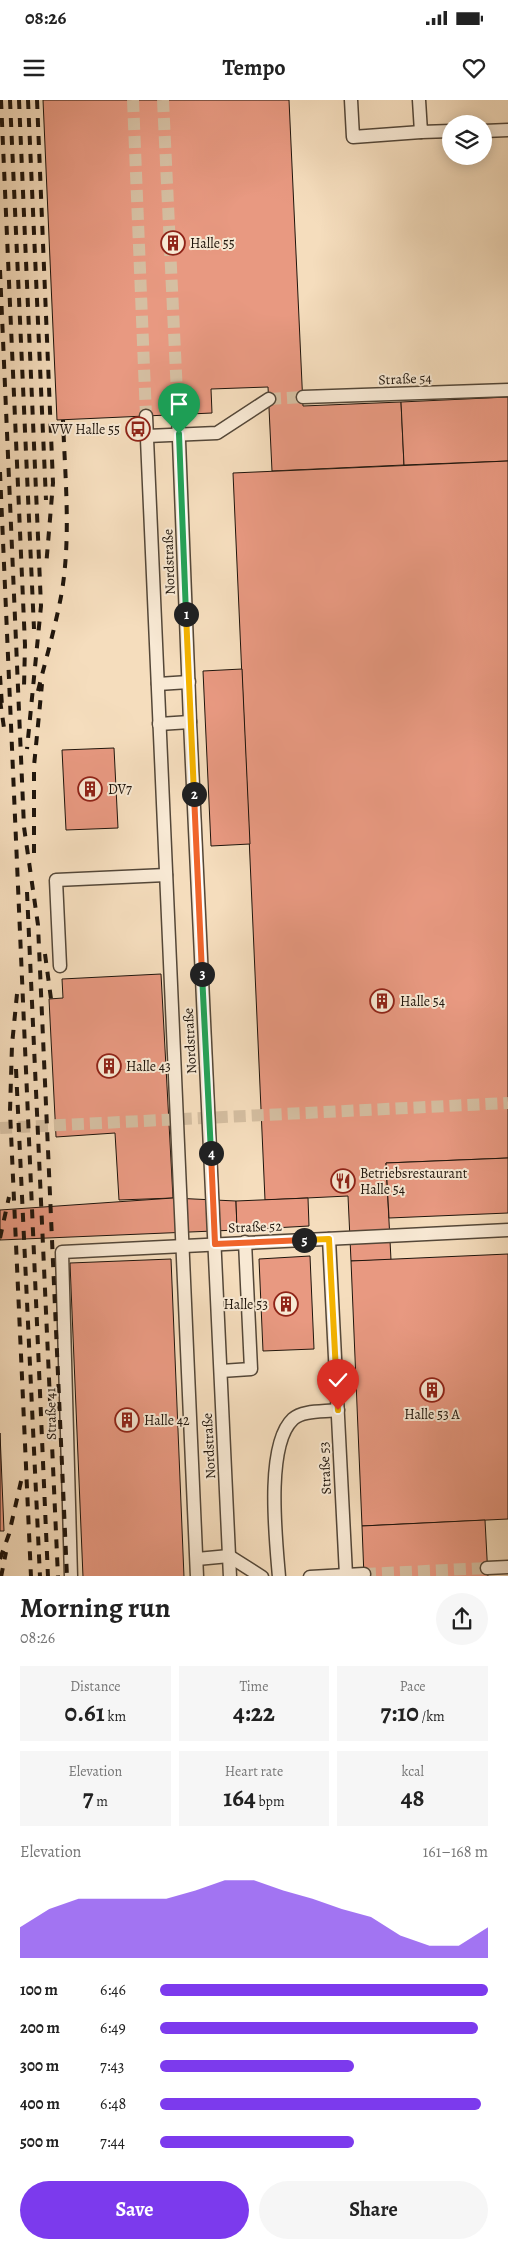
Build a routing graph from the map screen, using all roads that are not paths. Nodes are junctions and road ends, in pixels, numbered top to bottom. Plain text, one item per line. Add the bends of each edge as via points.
1 (351, 100) edge
2 (419, 100) edge
3 (508, 130) edge
4 (442, 131) edge
5 (492, 131) edge
6 (420, 132) junction
7 (508, 390) edge
8 (303, 397) tunnel mouth
9 (269, 399) tunnel mouth
10 (178, 415) tunnel mouth
11 (146, 416) tunnel mouth
12 (179, 434) junction
13 (147, 436) junction
14 (189, 682) junction
15 (158, 684) junction
16 (190, 722) junction
17 (160, 724) junction
18 (166, 875) junction
19 (60, 966) dead end
20 (508, 1230) edge
21 (329, 1239) junction
22 (245, 1242) junction
23 (215, 1244) junction
24 (183, 1245) junction
25 (62, 1252) joint
26 (221, 1371) junction
27 (338, 1410) junction
28 (229, 1556) junction
29 (197, 1559) junction
30 (508, 1567) edge
31 (487, 1568) tunnel mouth
32 (364, 1574) dead end
33 (346, 1575) junction
34 (71, 1576) edge
35 (198, 1576) edge
36 (230, 1576) edge
37 (262, 1576) edge
38 (279, 1576) edge
39 (310, 1576) edge

1 - 6 street via 353,137
2 - 6 street
3 - 5 street
4 - 6 street
7 - 8 street, Straße 54
9 - 12 street via 217,433
10 - 12 street, Nordstraße
11 - 13 street, Nordstraße
12 - 13 street
12 - 14 street, Nordstraße
13 - 15 street, Nordstraße
14 - 15 street
14 - 16 street, Nordstraße
15 - 17 street, Nordstraße
16 - 17 street
16 - 23 street, Nordstraße
17 - 18 street, Nordstraße
18 - 19 street via 56,880
18 - 24 street, Nordstraße
20 - 21 street, Straße 52
21 - 22 street, Straße 52
21 - 27 street, Straße 53
22 - 23 street, Straße 52
22 - 26 street via 251,1369
23 - 24 street, Straße 52
23 - 26 street, Nordstraße
24 - 25 street, Straße 52
24 - 29 street, Nordstraße
25 - 34 street, Straße 41
26 - 28 street, Nordstraße
27 - 33 street, Straße 53
27 - 38 street via 301,1414 285,1429 277,1454 275,1513
28 - 29 street
28 - 36 street, Nordstraße
28 - 37 street
29 - 35 street, Nordstraße
30 - 31 street
32 - 33 street
33 - 39 street

